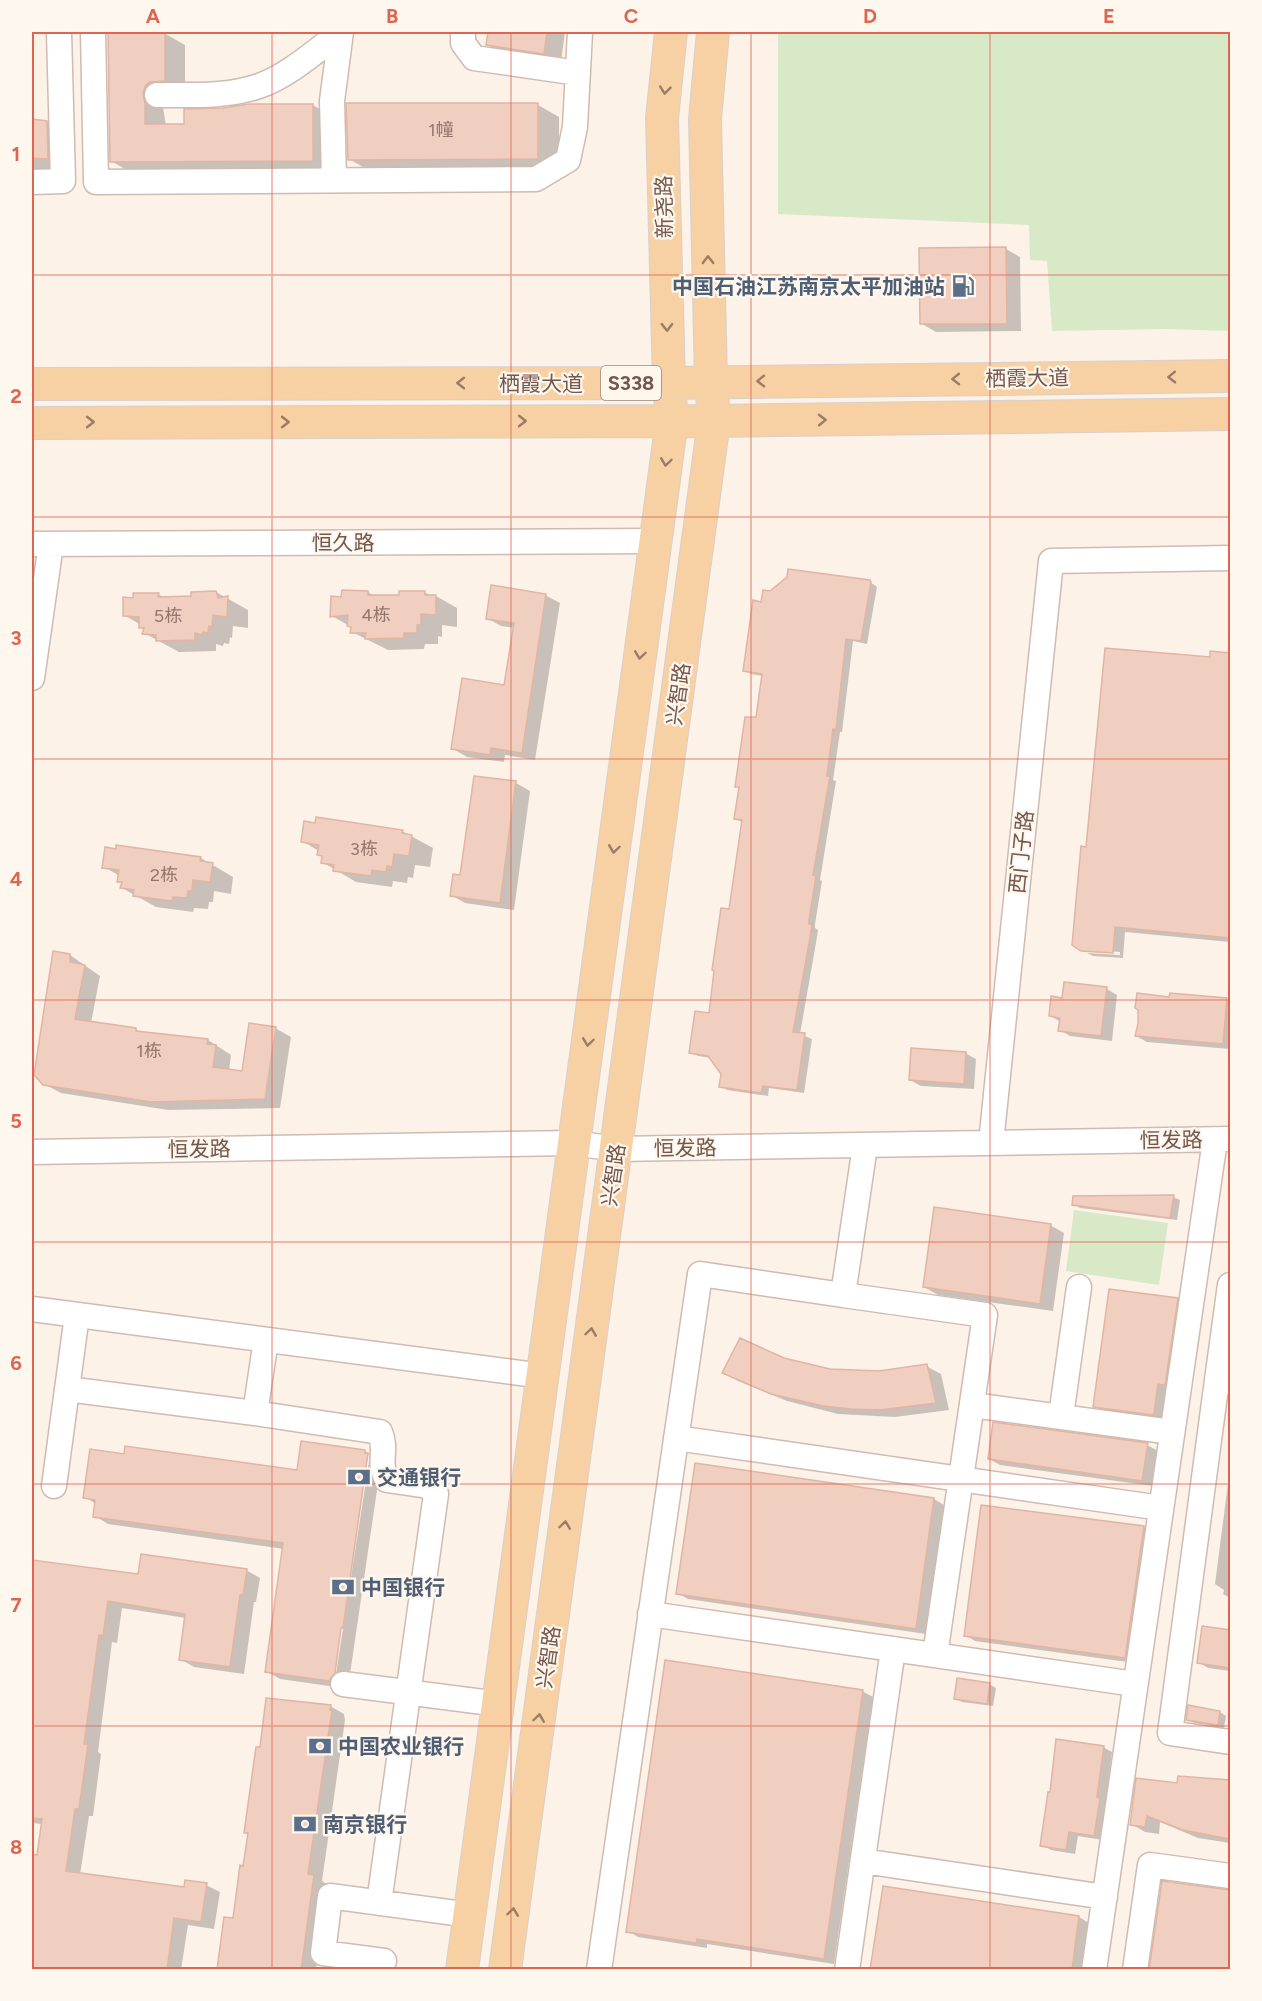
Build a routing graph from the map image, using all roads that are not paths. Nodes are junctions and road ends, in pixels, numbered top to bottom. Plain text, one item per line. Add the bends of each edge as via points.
1 (59, 32) edge
2 (93, 32) edge
3 (463, 32) edge
4 (580, 32) edge
5 (671, 32) edge
6 (713, 32) edge
7 (578, 73) junction
8 (157, 95) dead end
9 (334, 180) junction
10 (32, 182) edge
11 (1230, 376) edge
12 (711, 381) junction
13 (669, 383) junction
14 (32, 384) edge
15 (1230, 414) edge
16 (672, 420) junction
17 (714, 421) junction
18 (32, 423) edge
19 (656, 541) junction
20 (41, 544) edge
21 (1230, 558) edge
22 (32, 678) edge
23 (1223, 1140) edge
24 (574, 1143) junction
25 (991, 1143) junction
26 (865, 1146) junction
27 (616, 1149) junction
28 (32, 1152) edge
29 (1230, 1285) edge
30 (1079, 1287) dead end
31 (843, 1295) junction
32 (32, 1309) edge
33 (77, 1315) junction
34 (266, 1340) junction
35 (543, 1376) junction
36 (1224, 1381) edge
37 (67, 1389) junction
38 (972, 1405) junction
39 (255, 1413) junction
40 (1061, 1416) junction
41 (1172, 1432) junction
42 (676, 1438) junction
43 (961, 1479) junction
44 (54, 1486) dead end
45 (1161, 1508) junction
46 (650, 1614) junction
47 (893, 1649) junction
48 (935, 1655) junction
49 (343, 1684) dead end
50 (1136, 1684) junction
51 (409, 1692) junction
52 (498, 1704) junction
53 (1230, 1742) edge
54 (862, 1861) junction
55 (1230, 1876) edge
56 (1105, 1897) junction
57 (379, 1903) junction
58 (470, 1915) junction
59 (384, 1961) dead end
60 (462, 1970) edge
61 (505, 1970) edge
62 (599, 1970) edge
63 (847, 1970) edge
64 (1094, 1970) edge
65 (1135, 1970) edge

1 - 10 street via 63,181
2 - 9 street via 96,182
3 - 7 street via 463,43 474,58
4 - 7 street
5 -> 13 main road, 新尧路 via 662,118
12 -> 6 main road, 新尧路 via 705,119
7 - 9 street via 575,127 568,160 536,179
8 - 9 street via 215,94 260,86 291,69 341,32 332,101
11 -> 12 main road, 栖霞大道 / S338
12 - 13 main road, 栖霞大道 / S338
12 - 17 main road, 兴智路
13 -> 14 main road, 栖霞大道 / S338
13 - 16 main road, 兴智路
17 -> 15 main road, 栖霞大道 / S338
16 - 17 main road, 栖霞大道 / S338
18 -> 16 main road, 栖霞大道 / S338
16 -> 19 main road, 兴智路
17 - 27 main road, 兴智路
19 - 20 street, 恒久路
19 -> 24 main road, 兴智路
20 - 22 street
21 - 25 street, 西门子路 via 1051,561
23 - 25 street, 恒发路
23 - 41 street
24 - 27 street, 恒发路
24 - 28 street, 恒发路
24 - 35 main road, 兴智路
25 - 26 street, 恒发路
26 - 27 street, 恒发路
26 - 31 street
61 -> 27 main road, 兴智路
29 - 36 street
30 - 40 street
31 - 38 street via 985,1315
31 - 42 street via 700,1274
32 - 33 street
33 - 34 street
33 - 37 street
34 - 35 street
34 - 39 street
35 - 52 main road, 兴智路
36 - 53 street via 1170,1733
37 - 39 street
37 - 44 street
38 - 40 street
38 - 43 street
39 - 51 street via 380,1432 385,1443 381,1468 387,1480 428,1486 436,1494
40 - 41 street
41 - 45 street
42 - 43 street
42 - 46 street
43 - 45 street
43 - 48 street
45 - 50 street
46 - 47 street
46 - 62 street
47 - 48 street
47 - 54 street
48 - 50 street
49 - 51 street
50 - 56 street
51 - 52 street
51 - 57 street
52 - 58 main road, 兴智路
54 - 56 street
54 - 63 street
55 - 65 street via 1150,1865
56 - 64 street
57 - 58 street
57 - 59 street via 330,1896 323,1953
58 - 60 main road, 兴智路

